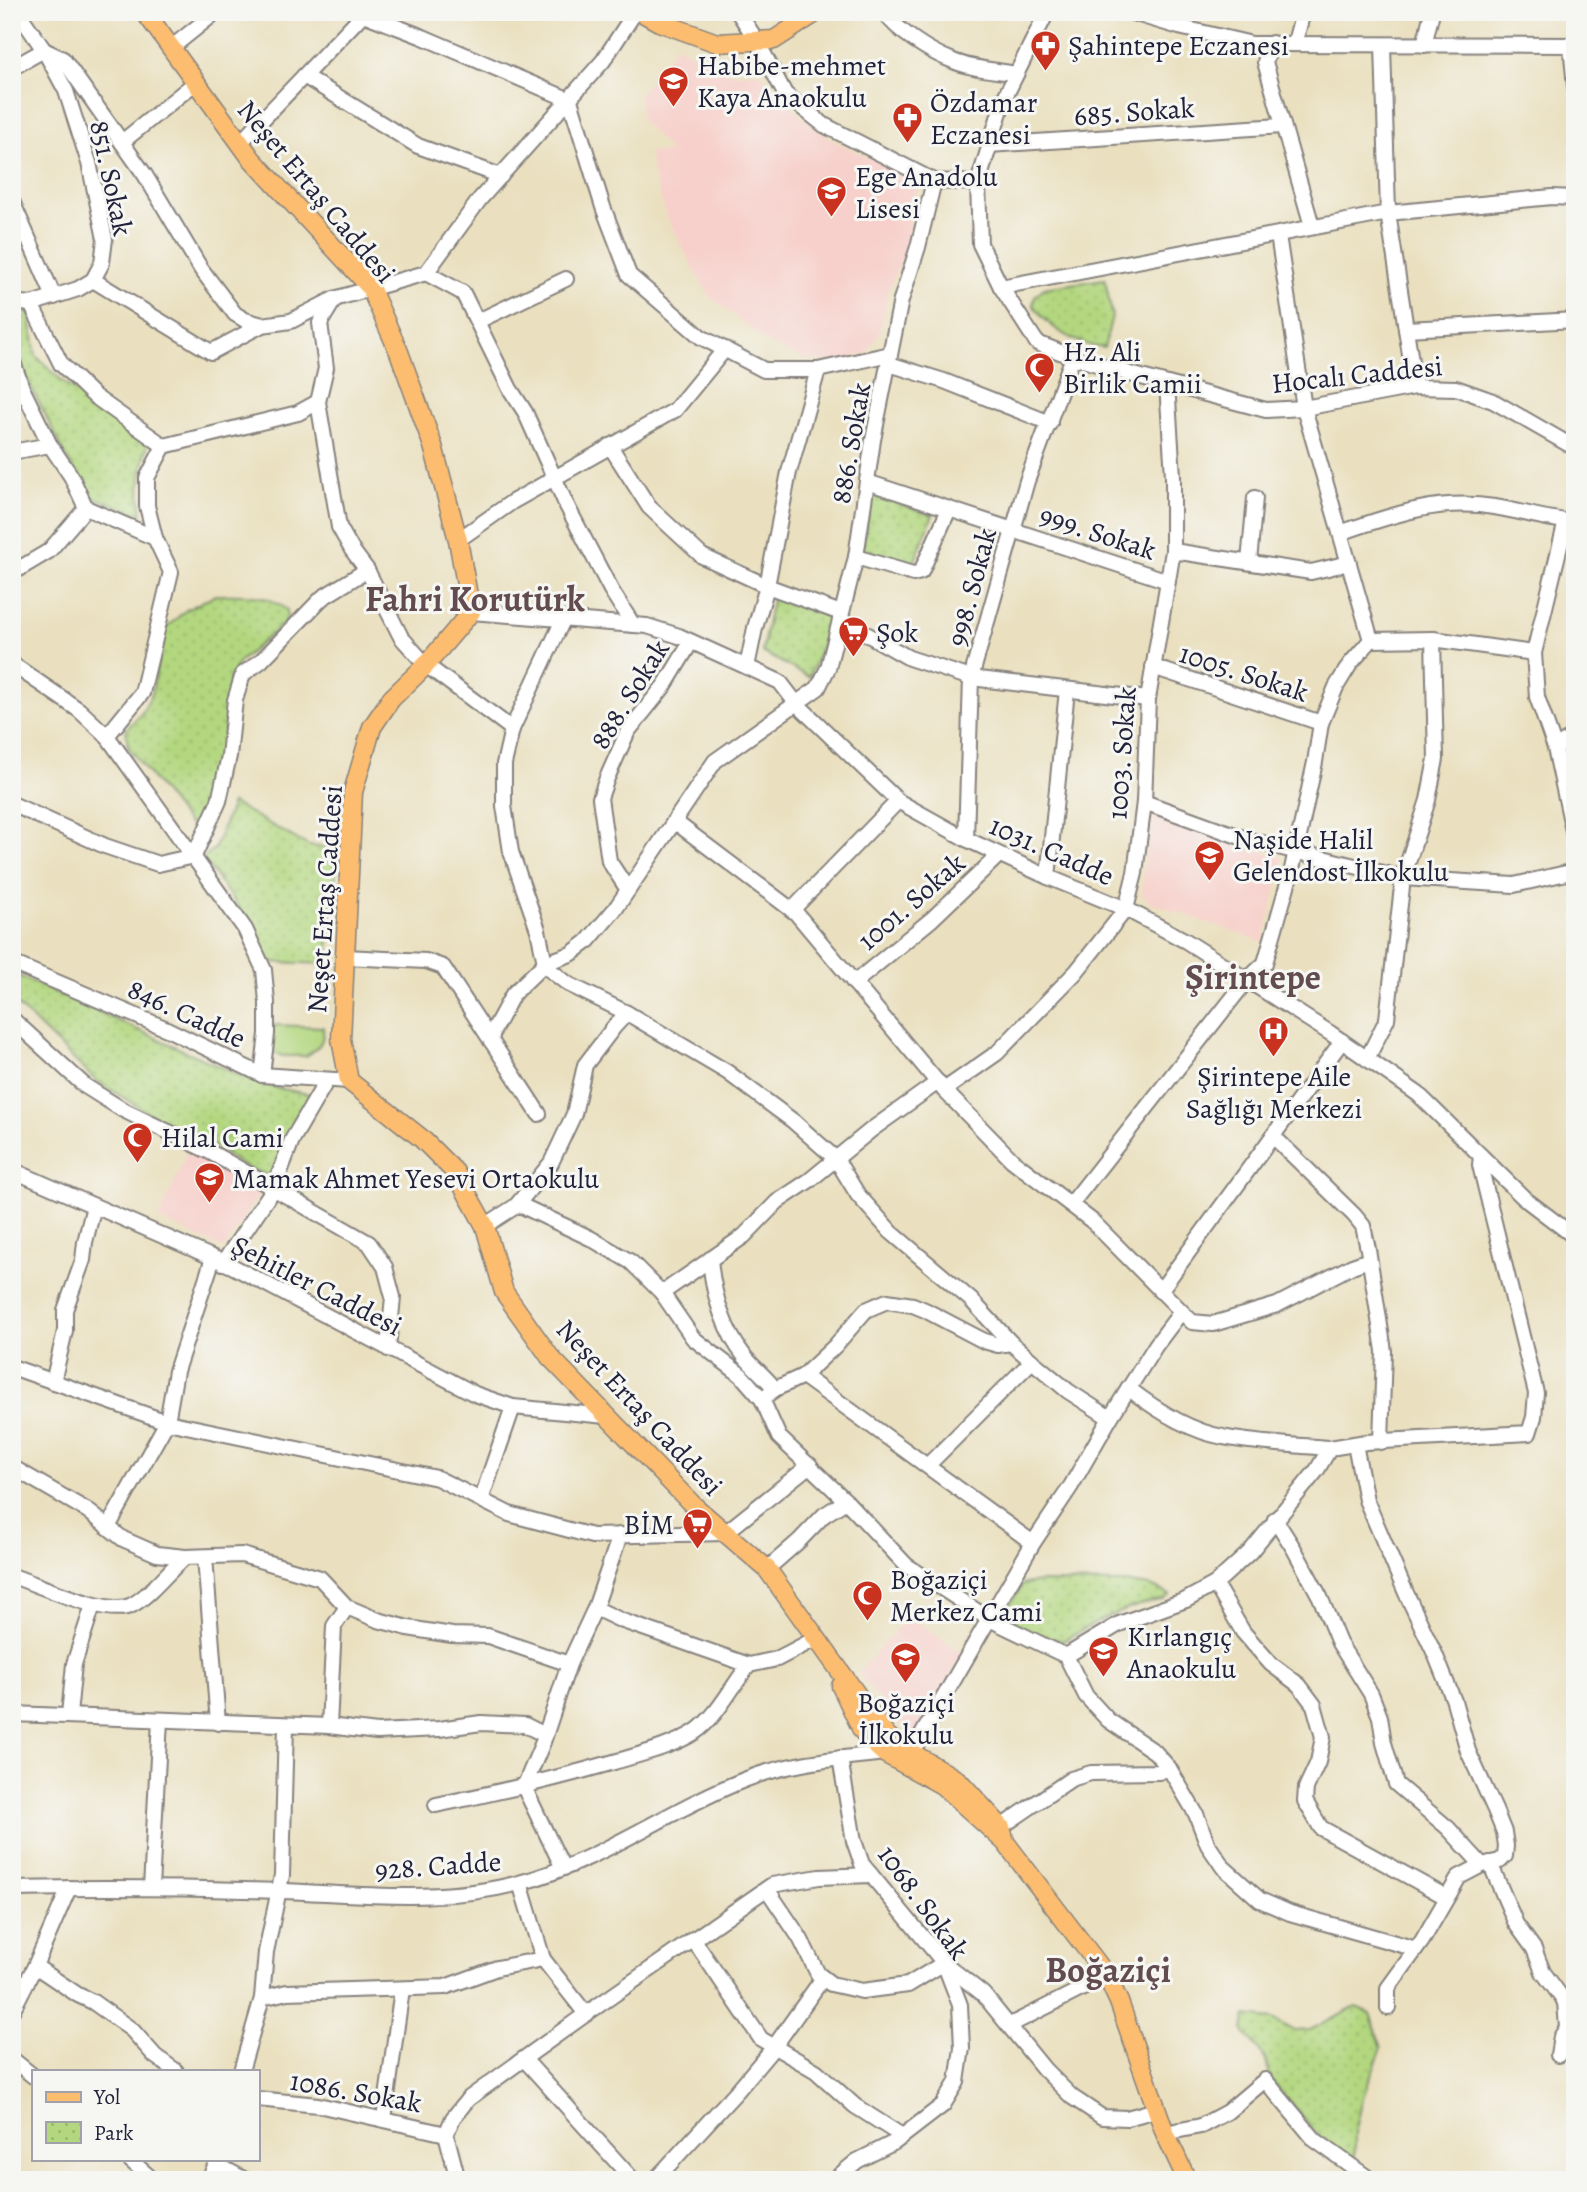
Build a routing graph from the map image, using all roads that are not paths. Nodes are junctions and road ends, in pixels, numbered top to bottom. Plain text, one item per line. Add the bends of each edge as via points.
1 (18, 12) edge
2 (145, 12) edge
3 (216, 12) edge
4 (635, 12) edge
5 (641, 12) edge
6 (738, 12) edge
7 (817, 12) edge
8 (884, 12) edge
9 (1047, 12) edge
10 (1129, 12) edge
11 (1183, 12) edge
12 (1303, 12) edge
13 (1432, 12) edge
14 (360, 13) edge
15 (1179, 27) junction
16 (757, 41) junction
17 (1295, 42) junction
18 (1272, 43) junction
19 (1382, 45) junction
20 (1424, 45) junction
21 (1573, 45) edge
22 (171, 48) junction
23 (44, 50) junction
24 (12, 68) edge
25 (1016, 74) junction
26 (303, 76) junction
27 (196, 82) junction
28 (1575, 87) edge
29 (570, 100) junction
30 (1282, 126) junction
31 (122, 142) junction
32 (240, 143) junction
33 (989, 145) junction
34 (501, 176) junction
35 (934, 181) junction
36 (978, 183) junction
37 (1575, 198) edge
38 (12, 201) edge
39 (1388, 213) junction
40 (1312, 226) junction
41 (1278, 235) junction
42 (426, 273) junction
43 (566, 279) dead end
44 (93, 280) junction
45 (370, 287) junction
46 (1002, 287) junction
47 (54, 297) junction
48 (334, 299) junction
49 (12, 302) edge
50 (31, 304) junction
51 (1575, 320) edge
52 (478, 321) junction
53 (262, 325) junction
54 (1406, 328) junction
55 (725, 349) junction
56 (1073, 358) junction
57 (12, 359) edge
58 (889, 359) junction
59 (818, 370) junction
60 (1167, 384) junction
61 (1415, 387) junction
62 (317, 402) junction
63 (1304, 408) junction
64 (1050, 423) junction
65 (50, 444) junction
66 (164, 446) junction
67 (610, 446) junction
68 (1575, 448) edge
69 (12, 452) edge
70 (554, 478) junction
71 (867, 482) junction
72 (1255, 498) dead end
73 (86, 508) junction
74 (948, 509) junction
75 (1571, 522) edge
76 (1012, 530) junction
77 (1340, 533) junction
78 (155, 538) junction
79 (458, 540) junction
80 (1172, 551) junction
81 (856, 557) junction
82 (1249, 562) junction
83 (1349, 563) junction
84 (367, 570) junction
85 (12, 573) edge
86 (1168, 581) junction
87 (767, 586) junction
88 (471, 612) junction
89 (840, 616) junction
90 (563, 620) junction
91 (633, 625) junction
92 (1433, 639) junction
93 (1371, 640) junction
94 (691, 642) junction
95 (1534, 653) junction
96 (12, 664) edge
97 (426, 665) junction
98 (747, 667) junction
99 (1153, 667) junction
100 (971, 678) junction
101 (1067, 690) junction
102 (1148, 699) junction
103 (796, 703) junction
104 (1321, 723) junction
105 (512, 729) junction
106 (1575, 735) edge
107 (107, 736) junction
108 (1555, 748) junction
109 (898, 801) junction
110 (1144, 802) junction
111 (12, 804) edge
112 (674, 821) junction
113 (966, 839) junction
114 (1575, 839) edge
115 (1296, 851) junction
116 (999, 855) junction
117 (194, 856) junction
118 (1575, 872) edge
119 (1048, 877) junction
120 (1403, 878) junction
121 (628, 890) junction
122 (1126, 909) junction
123 (792, 910) junction
124 (345, 957) junction
125 (12, 962) edge
126 (545, 963) junction
127 (1247, 980) junction
128 (854, 983) junction
129 (627, 1013) junction
130 (12, 1019) edge
131 (491, 1041) junction
132 (1342, 1041) junction
133 (1367, 1059) junction
134 (262, 1074) junction
135 (327, 1080) junction
136 (349, 1081) junction
137 (941, 1086) junction
138 (539, 1115) dead end
139 (1273, 1136) junction
140 (1481, 1156) junction
141 (836, 1159) junction
142 (12, 1170) edge
143 (274, 1188) junction
144 (518, 1204) junction
145 (1071, 1204) junction
146 (94, 1206) junction
147 (485, 1226) junction
148 (1575, 1237) edge
149 (710, 1259) junction
150 (218, 1260) junction
151 (1369, 1260) junction
152 (1160, 1291) junction
153 (662, 1293) junction
154 (1181, 1312) junction
155 (1011, 1343) junction
156 (388, 1349) junction
157 (1032, 1362) junction
158 (12, 1367) edge
159 (803, 1376) junction
160 (53, 1382) junction
161 (1128, 1388) junction
162 (775, 1389) junction
163 (762, 1399) junction
164 (513, 1407) junction
165 (606, 1416) junction
166 (1110, 1418) junction
167 (167, 1422) junction
168 (1381, 1442) junction
169 (1355, 1444) junction
170 (1330, 1448) junction
171 (810, 1465) junction
172 (928, 1465) junction
173 (12, 1467) edge
174 (481, 1500) junction
175 (846, 1501) junction
176 (1275, 1519) junction
177 (108, 1527) junction
178 (725, 1533) junction
179 (621, 1535) junction
180 (1033, 1543) junction
181 (185, 1557) junction
182 (205, 1557) junction
183 (767, 1569) junction
184 (12, 1576) edge
185 (1215, 1584) junction
186 (93, 1605) junction
187 (347, 1607) junction
188 (595, 1608) junction
189 (989, 1619) junction
190 (817, 1638) junction
191 (828, 1655) junction
192 (1066, 1656) junction
193 (569, 1664) junction
194 (749, 1665) junction
195 (12, 1714) edge
196 (69, 1715) junction
197 (160, 1720) junction
198 (218, 1723) junction
199 (286, 1725) junction
200 (329, 1726) junction
201 (545, 1735) junction
202 (908, 1750) junction
203 (884, 1753) junction
204 (840, 1758) junction
205 (1169, 1768) junction
206 (524, 1787) junction
207 (436, 1805) dead end
208 (1003, 1835) junction
209 (1486, 1864) junction
210 (563, 1868) junction
211 (871, 1875) junction
212 (520, 1883) junction
213 (69, 1888) junction
214 (151, 1888) junction
215 (12, 1889) edge
216 (767, 1889) junction
217 (278, 1891) junction
218 (1446, 1897) junction
219 (693, 1939) junction
220 (1416, 1949) junction
221 (543, 1959) junction
222 (944, 1963) junction
223 (35, 1966) junction
224 (1107, 1976) junction
225 (823, 1978) junction
226 (402, 1989) junction
227 (262, 1998) junction
228 (1388, 2008) dead end
229 (12, 2011) edge
230 (586, 2014) junction
231 (1010, 2025) junction
232 (774, 2047) junction
233 (1558, 2055) dead end
234 (12, 2059) edge
235 (524, 2059) junction
236 (175, 2070) edge
237 (241, 2070) edge
238 (32, 2075) edge
239 (259, 2099) edge
240 (1156, 2110) junction
241 (384, 2119) junction
242 (1165, 2133) junction
243 (446, 2134) junction
244 (902, 2136) junction
245 (130, 2160) edge
246 (217, 2162) edge
247 (153, 2180) edge
248 (209, 2180) edge
249 (245, 2180) edge
250 (458, 2180) edge
251 (633, 2180) edge
252 (655, 2180) edge
253 (834, 2180) edge
254 (1187, 2180) edge
255 (1371, 2180) edge

1 - 23 street, 851. Sokak
2 - 22 main road, Neşet Ertaş Caddesi
3 - 22 street
4 - 29 street
5 - 16 main road via 717,43
6 - 16 street
7 - 16 main road via 774,40
8 - 25 street via 912,38 951,61
9 - 25 street, Hocalı Caddesi
10 - 15 street
11 - 15 street
12 - 17 street
13 - 20 street
14 - 26 street
14 - 29 street
15 - 18 street via 1252,44
16 - 35 street via 785,94 824,125
17 - 18 street
17 - 19 street
18 - 30 street via 1265,62
19 - 20 street
19 - 39 street
20 - 21 street
21 - 28 street
22 - 27 main road, Neşet Ertaş Caddesi
23 - 24 street
23 - 31 street via 63,58
23 - 44 street, 851. Sokak via 66,91 89,163 105,239 102,263
25 - 33 street, Hocalı Caddesi
26 - 32 street
26 - 34 street via 418,146
27 - 31 street
27 - 32 main road, Neşet Ertaş Caddesi
29 - 34 street
29 - 55 street via 629,275 701,337
30 - 33 street, 685. Sokak
30 - 40 street
31 - 53 street via 201,270 235,314
32 - 45 main road, Neşet Ertaş Caddesi
33 - 36 street, Hocalı Caddesi
34 - 42 street
35 - 36 street
35 - 58 street, 886. Sokak
36 - 46 street, Hocalı Caddesi via 980,244
37 - 39 street
38 - 47 street
39 - 40 street
39 - 54 street
40 - 41 street
41 - 46 street
41 - 63 street
42 - 45 street
42 - 52 street via 463,293
43 - 52 street
44 - 47 street
44 - 53 street via 211,352
45 - 48 street
45 - 79 main road, Neşet Ertaş Caddesi via 433,446
46 - 56 street, Hocalı Caddesi via 1037,343
47 - 50 street
48 - 53 street via 291,321
48 - 62 street via 320,323 326,368
49 - 50 street
50 - 66 street via 61,364 94,396
51 - 54 street
52 - 70 street
54 - 61 street
55 - 59 street via 764,370
55 - 67 street via 675,410
56 - 60 street, Hocalı Caddesi
56 - 64 street, 998. Sokak
57 - 65 street
58 - 59 street
58 - 64 street
58 - 71 street, 886. Sokak
59 - 87 street via 789,472
60 - 63 street, Hocalı Caddesi via 1266,410
60 - 80 street, 1003. Sokak
61 - 63 street, Hocalı Caddesi
61 - 68 street, Hocalı Caddesi via 1456,388 1493,401
62 - 66 street via 299,414
62 - 84 street via 339,527
63 - 77 street
64 - 76 street, 998. Sokak
65 - 69 street
65 - 73 street
66 - 78 street via 147,478 146,506
67 - 70 street
67 - 87 street via 649,507 702,556
70 - 79 street
70 - 91 street
71 - 74 street, 999. Sokak
71 - 81 street, 886. Sokak
72 - 82 street
73 - 78 street
73 - 85 street via 49,551
74 - 76 street, 999. Sokak
74 - 81 street via 921,572 913,574
75 - 77 street via 1493,506 1456,504 1397,513
75 - 95 street
76 - 86 street, 999. Sokak
76 - 100 street, 998. Sokak
77 - 83 street
78 - 107 street via 171,572 145,681 142,693
79 - 88 main road, Neşet Ertaş Caddesi
80 - 82 street
80 - 86 street, 1003. Sokak
81 - 89 street, 886. Sokak
82 - 83 street via 1311,572
83 - 93 street
84 - 97 street via 401,637
84 - 117 street via 322,598 243,674 219,801
86 - 99 street, 1003. Sokak
87 - 89 street
87 - 98 street
88 - 90 street, 1031. Cadde
88 - 97 main road, Neşet Ertaş Caddesi
89 - 100 street via 909,658
89 - 103 street, 886. Sokak via 828,668 818,688
90 - 91 street, 1031. Cadde
90 - 105 street
91 - 94 street, 1031. Cadde
92 - 93 street
92 - 95 street
92 - 120 street via 1436,760
93 - 104 street via 1336,687
94 - 98 street, 1031. Cadde
94 - 121 street, 888. Sokak via 665,685 628,731 600,798 609,861
95 - 108 street via 1537,697
96 - 107 street via 79,710
97 - 105 street
97 - 124 main road, Neşet Ertaş Caddesi via 391,699 372,727 354,792
98 - 103 street, 1031. Cadde via 780,682
99 - 102 street, 1003. Sokak
99 - 104 street, 1005. Sokak
100 - 101 street
100 - 113 street, 998. Sokak
101 - 102 street
101 - 119 street
102 - 110 street, 1003. Sokak
103 - 109 street, 1031. Cadde
103 - 112 street, 886. Sokak via 715,761
104 - 115 street
105 - 126 street via 504,764 504,806 511,852
106 - 108 street
107 - 117 street
108 - 114 street
109 - 113 street, 1031. Cadde
109 - 123 street
110 - 115 street
110 - 122 street, 1003. Sokak
111 - 117 street via 158,864
112 - 121 street, 886. Sokak
112 - 123 street
113 - 116 street, 1031. Cadde
115 - 120 street
115 - 127 street via 1265,963
116 - 119 street, 1031. Cadde
116 - 128 street, 1001. Sokak via 932,919
117 - 134 street via 246,929 264,970 267,1034
118 - 120 street via 1514,885
119 - 122 street, 1031. Cadde
120 - 133 street via 1387,1019
121 - 126 street, 886. Sokak via 587,942 571,954
122 - 127 street, 1031. Cadde
122 - 137 street, 1003. Sokak via 1076,972 998,1053
123 - 128 street
124 - 131 street via 426,961 443,967
124 - 136 main road, Neşet Ertaş Caddesi via 341,1039
125 - 134 street, 846. Cadde
126 - 129 street via 568,984
126 - 131 street via 513,994
127 - 132 street, 1031. Cadde
127 - 145 street
128 - 137 street
129 - 141 street via 761,1096
129 - 144 street via 585,1065 574,1114 551,1163
130 - 143 street via 85,1086
131 - 138 street
132 - 133 street, 1031. Cadde
132 - 139 street
133 - 140 street, 1031. Cadde via 1418,1094
134 - 135 street, 846. Cadde
135 - 136 street, 846. Cadde
135 - 143 street via 292,1140
136 - 147 main road, Neşet Ertaş Caddesi via 421,1138 455,1172
137 - 141 street, 1003. Sokak
137 - 145 street via 1012,1160
139 - 151 street via 1363,1226
139 - 152 street
140 - 148 street, 1031. Cadde via 1525,1199
140 - 168 street via 1536,1394 1529,1433
141 - 149 street, 1003. Sokak
141 - 155 street via 858,1195 891,1232 971,1300
142 - 146 street, Şehitler Caddesi
143 - 150 street
143 - 156 street via 369,1243 385,1267 393,1297
144 - 147 street
144 - 153 street via 631,1262
145 - 152 street
146 - 150 street, Şehitler Caddesi
146 - 160 street via 83,1260 65,1310
147 - 165 main road, Neşet Ertaş Caddesi via 505,1292 550,1357
149 - 153 street, 1003. Sokak
149 - 162 street via 713,1287 731,1334
150 - 156 street, Şehitler Caddesi
150 - 167 street via 176,1371
151 - 154 street via 1277,1305 1213,1324 1192,1322
151 - 168 street via 1384,1350
152 - 154 street
153 - 163 street via 693,1338
154 - 161 street
155 - 157 street
155 - 159 street via 984,1341 913,1305 887,1301 866,1310
156 - 164 street, Şehitler Caddesi via 475,1394
157 - 166 street
157 - 172 street
158 - 160 street
159 - 162 street
159 - 172 street
160 - 167 street
161 - 166 street
161 - 170 street via 1200,1431
162 - 163 street
163 - 171 street via 779,1437
164 - 165 street, Şehitler Caddesi
164 - 174 street
165 - 178 main road, Neşet Ertaş Caddesi
166 - 180 street
167 - 174 street via 437,1478
167 - 177 street
168 - 169 street
169 - 170 street
169 - 209 street via 1366,1500 1435,1654 1468,1751 1504,1832 1505,1856
170 - 176 street
171 - 175 street
171 - 178 street
172 - 180 street
173 - 177 street
174 - 179 street via 509,1514 592,1536
175 - 183 street via 824,1515
175 - 189 street via 906,1565
176 - 185 street via 1250,1552
176 - 209 street via 1320,1597 1339,1643 1371,1694 1396,1784
177 - 181 street via 156,1554
178 - 179 street
178 - 183 main road, Neşet Ertaş Caddesi
179 - 188 street
180 - 189 street
181 - 182 street
181 - 186 street via 131,1606
182 - 187 street via 242,1555 320,1578
182 - 198 street
183 - 190 main road, Neşet Ertaş Caddesi
184 - 186 street
185 - 192 street via 1186,1600 1119,1624
185 - 218 street via 1243,1632 1314,1705 1323,1737 1305,1801 1321,1828
186 - 196 street via 74,1664
187 - 193 street via 408,1628 452,1636 488,1636
187 - 200 street via 334,1626
188 - 193 street
188 - 194 street
189 - 192 street
189 - 202 street
190 - 191 main road, Neşet Ertaş Caddesi
190 - 194 street via 777,1658
191 - 202 main road, Neşet Ertaş Caddesi via 885,1734
191 - 203 main road, Neşet Ertaş Caddesi via 862,1730
192 - 205 street via 1086,1696 1108,1720 1155,1752
193 - 201 street
194 - 206 street via 713,1717 694,1732 655,1749
195 - 196 street
196 - 197 street
197 - 198 street
197 - 214 street
198 - 199 street
199 - 200 street
199 - 217 street
200 - 201 street via 377,1732 481,1723 525,1726
201 - 206 street
202 - 203 main road
202 - 208 main road, Neşet Ertaş Caddesi via 959,1782
203 - 204 street, 928. Cadde
203 - 208 main road, Neşet Ertaş Caddesi via 942,1785
204 - 210 street, 928. Cadde via 788,1766 746,1779
204 - 211 street, 1068. Sokak via 854,1841
205 - 208 street via 1091,1773 1071,1779
205 - 220 street via 1223,1867 1260,1900
206 - 207 street
206 - 210 street
208 - 224 main road, Neşet Ertaş Caddesi
209 - 218 street via 1459,1877
209 - 233 street via 1543,1972 1565,2002 1567,2028
210 - 212 street, 928. Cadde
211 - 216 street via 819,1877
211 - 222 street, 1068. Sokak
212 - 217 street, 928. Cadde via 415,1896
212 - 221 street
213 - 214 street, 928. Cadde
213 - 215 street, 928. Cadde
213 - 223 street
214 - 217 street, 928. Cadde
216 - 219 street
216 - 225 street
217 - 227 street via 265,1952
218 - 220 street
219 - 230 street
219 - 232 street via 761,2039
220 - 228 street via 1388,1988
221 - 226 street via 497,1968 445,1987
221 - 230 street
222 - 225 street via 908,1985 862,1992
222 - 231 street via 983,1994
222 - 244 street, 1068. Sokak via 960,2005 962,2048 957,2082 943,2105
223 - 229 street
223 - 236 street via 132,2030
224 - 231 street
224 - 240 main road, Neşet Ertaş Caddesi
225 - 232 street
226 - 227 street via 287,1992
226 - 241 street
227 - 237 street
230 - 235 street
231 - 240 street via 1044,2069 1072,2097 1102,2117 1127,2118
232 - 244 street via 816,2071 855,2106
232 - 252 street
234 - 238 street
235 - 243 street via 468,2099
235 - 251 street
239 - 241 street, 1086. Sokak via 318,2105
240 - 242 main road, Neşet Ertaş Caddesi
241 - 243 street, 1086. Sokak
242 - 254 main road, Neşet Ertaş Caddesi
242 - 255 street via 1201,2126 1227,2112 1265,2080 1315,2140
243 - 250 street
244 - 253 street, 1068. Sokak
245 - 247 street
246 - 248 street
246 - 249 street

